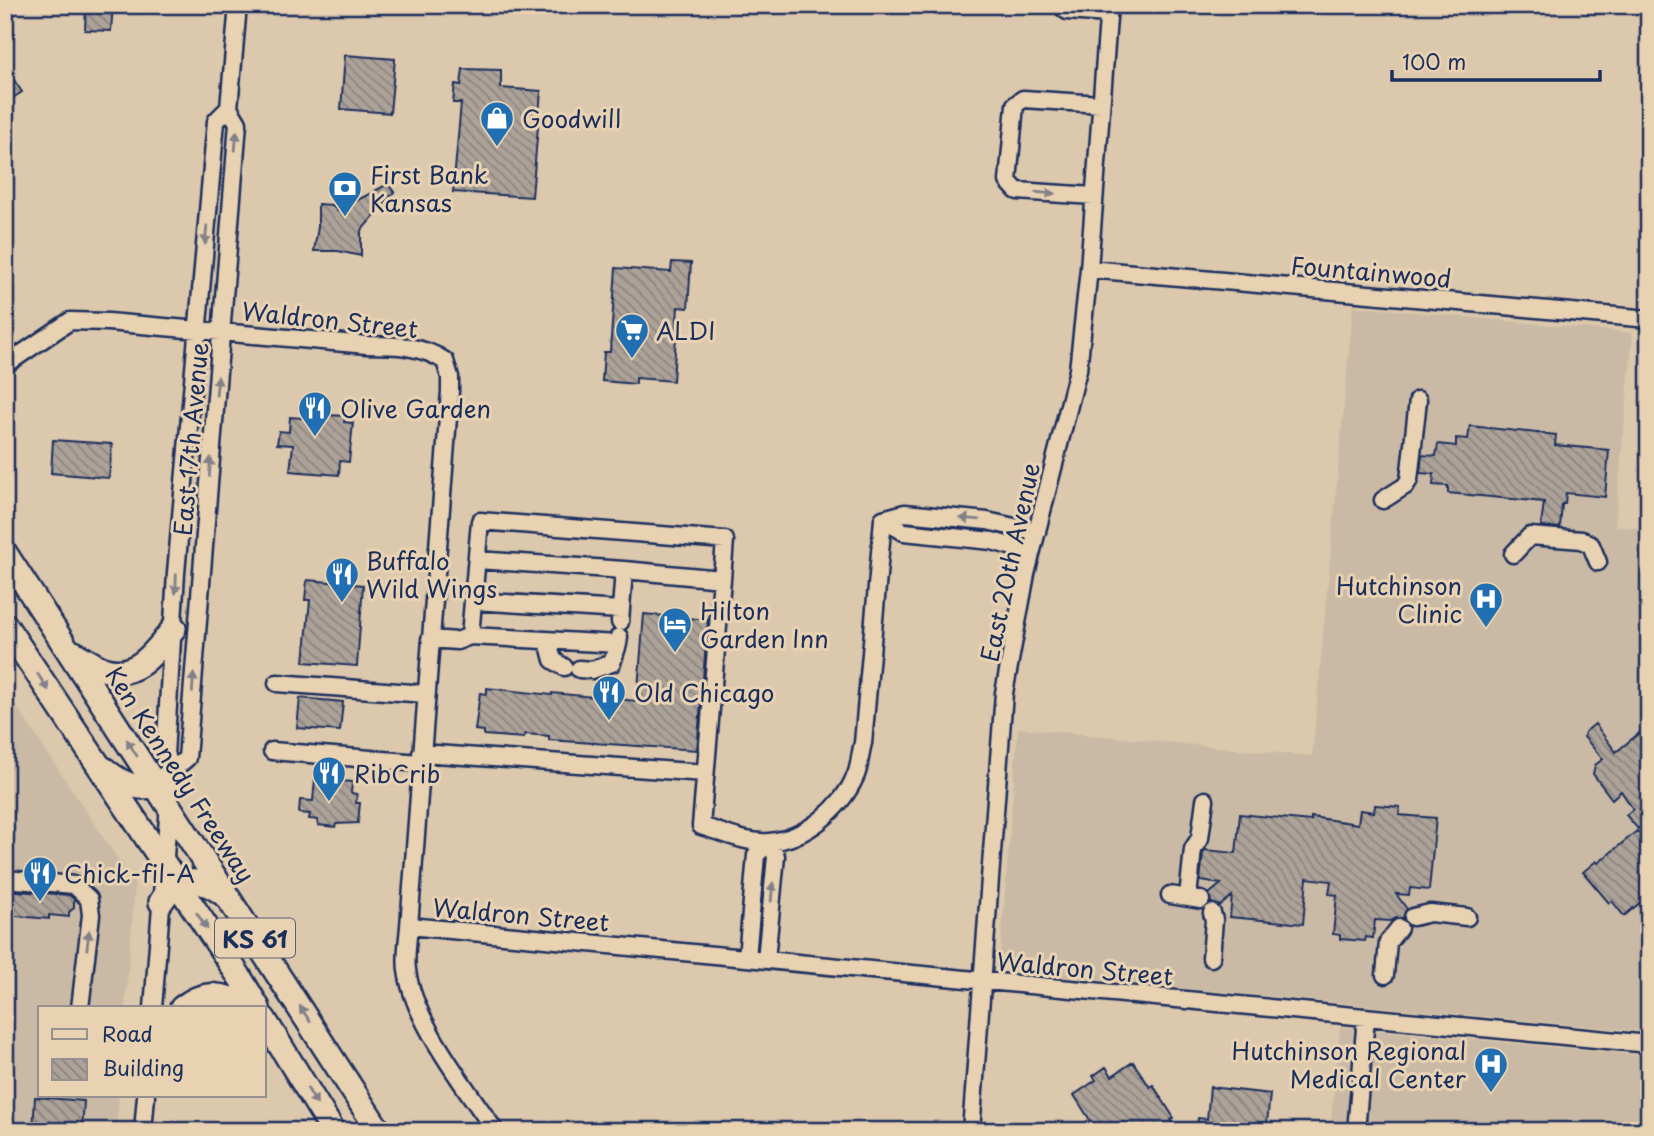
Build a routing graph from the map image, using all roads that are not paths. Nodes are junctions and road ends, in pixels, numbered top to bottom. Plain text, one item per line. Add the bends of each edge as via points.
1 (238, 5) edge
2 (1060, 5) edge
3 (1108, 9) edge
4 (1101, 104) junction
5 (229, 108) junction
6 (1094, 196) junction
7 (1089, 269) junction
8 (1649, 319) edge
9 (198, 329) junction
10 (221, 331) junction
11 (5, 365) edge
12 (1418, 400) dead end
13 (1383, 500) dead end
14 (883, 519) junction
15 (1037, 531) junction
16 (1031, 552) junction
17 (5, 553) edge
18 (1513, 554) dead end
19 (477, 560) junction
20 (1598, 562) dead end
21 (624, 570) junction
22 (722, 579) junction
23 (473, 601) junction
24 (5, 625) edge
25 (174, 628) junction
26 (620, 628) junction
27 (470, 636) junction
28 (430, 639) junction
29 (548, 641) junction
30 (71, 652) junction
31 (277, 683) dead end
32 (426, 694) junction
33 (272, 751) dead end
34 (421, 758) junction
35 (97, 762) junction
36 (705, 773) junction
37 (168, 776) junction
38 (1205, 800) dead end
39 (169, 805) junction
40 (769, 842) junction
41 (164, 864) junction
42 (5, 879) edge
43 (177, 884) junction
44 (1170, 895) dead end
45 (231, 901) junction
46 (161, 902) junction
47 (1200, 903) junction
48 (1413, 917) dead end
49 (1467, 917) dead end
50 (409, 926) junction
51 (1399, 928) dead end
52 (747, 958) junction
53 (1211, 958) dead end
54 (766, 960) junction
55 (1385, 975) dead end
56 (984, 981) junction
57 (80, 1006) edge
58 (153, 1006) edge
59 (186, 1006) edge
60 (245, 1006) edge
61 (257, 1006) edge
62 (1366, 1018) junction
63 (266, 1022) edge
64 (1649, 1044) edge
65 (146, 1098) edge
66 (143, 1131) edge
67 (333, 1131) edge
68 (379, 1131) edge
69 (495, 1131) edge
70 (971, 1131) edge
71 (1356, 1131) edge

1 - 5 street, East 17th Avenue
2 - 3 street via 1067,11
3 - 4 street, East 20th Avenue
4 - 6 street, East 20th Avenue
4 -> 6 street via 1023,99 1015,106 1008,181 1017,191
5 -> 9 street, East 17th Avenue via 216,121
10 -> 5 street, East 17th Avenue via 238,124
6 - 7 street, East 20th Avenue
7 - 8 street, Fountainwood
7 - 15 street, East 20th Avenue via 1078,370
9 - 10 street, Waldron Street
9 - 11 street, Waldron Street via 70,321
9 -> 25 street, East 17th Avenue
10 - 28 street, Waldron Street via 402,346 423,349 445,361 450,391
37 -> 10 street, East 17th Avenue via 187,758
12 - 13 street via 1409,480
15 -> 14 street via 987,520 905,513
14 - 16 street via 904,532 992,541
14 - 40 street via 863,743 856,775 839,802 817,824
15 - 16 street, East 20th Avenue
16 - 56 street, East 20th Avenue via 1004,693
17 - 30 highway, Ken Kennedy Freeway / KS 61
18 - 20 street via 1530,536 1582,540 1591,545
19 - 21 street
19 - 22 street via 480,521 725,540
19 - 23 street
21 - 22 street
21 - 26 street
22 - 36 street
23 - 26 street
23 - 27 street
24 -> 35 highway, KS 61
25 - 30 highway via 136,668 104,670
25 - 37 street, East 17th Avenue via 165,755
26 - 29 street
26 - 29 street via 612,663 592,670 553,660
27 - 28 street via 457,641
27 - 29 street
28 - 32 street, Waldron Street
37 -> 30 highway, Ken Kennedy Freeway / KS 61
31 - 32 street
32 - 34 street, Waldron Street
33 - 34 street
34 - 36 street
34 - 50 street, Waldron Street
35 - 37 highway via 125,784 140,787
35 - 41 highway, KS 61
36 - 40 street via 701,826
37 - 39 highway, Ken Kennedy Freeway / KS 61
38 - 47 street via 1193,849
39 - 41 street
39 - 45 highway, Ken Kennedy Freeway / KS 61
40 - 52 street via 756,855
54 -> 40 street via 775,856
41 - 43 highway, KS 61
41 - 46 street
57 -> 42 street via 89,899 74,885
43 - 45 highway via 200,883
43 - 46 highway
43 -> 61 highway, KS 61
44 - 47 street
68 -> 45 highway, Ken Kennedy Freeway / KS 61
46 - 58 street
47 - 53 street via 1214,920
48 - 49 street
50 - 52 street, Waldron Street
50 - 69 street via 407,969 414,1000
51 - 55 street via 1388,942
52 - 54 street, Waldron Street
54 - 56 street, Waldron Street
56 - 62 street, Waldron Street
56 - 70 street, East 20th Avenue
59 - 60 highway via 211,994
62 - 64 street, Waldron Street
62 - 71 street
63 -> 67 highway
65 - 66 street

